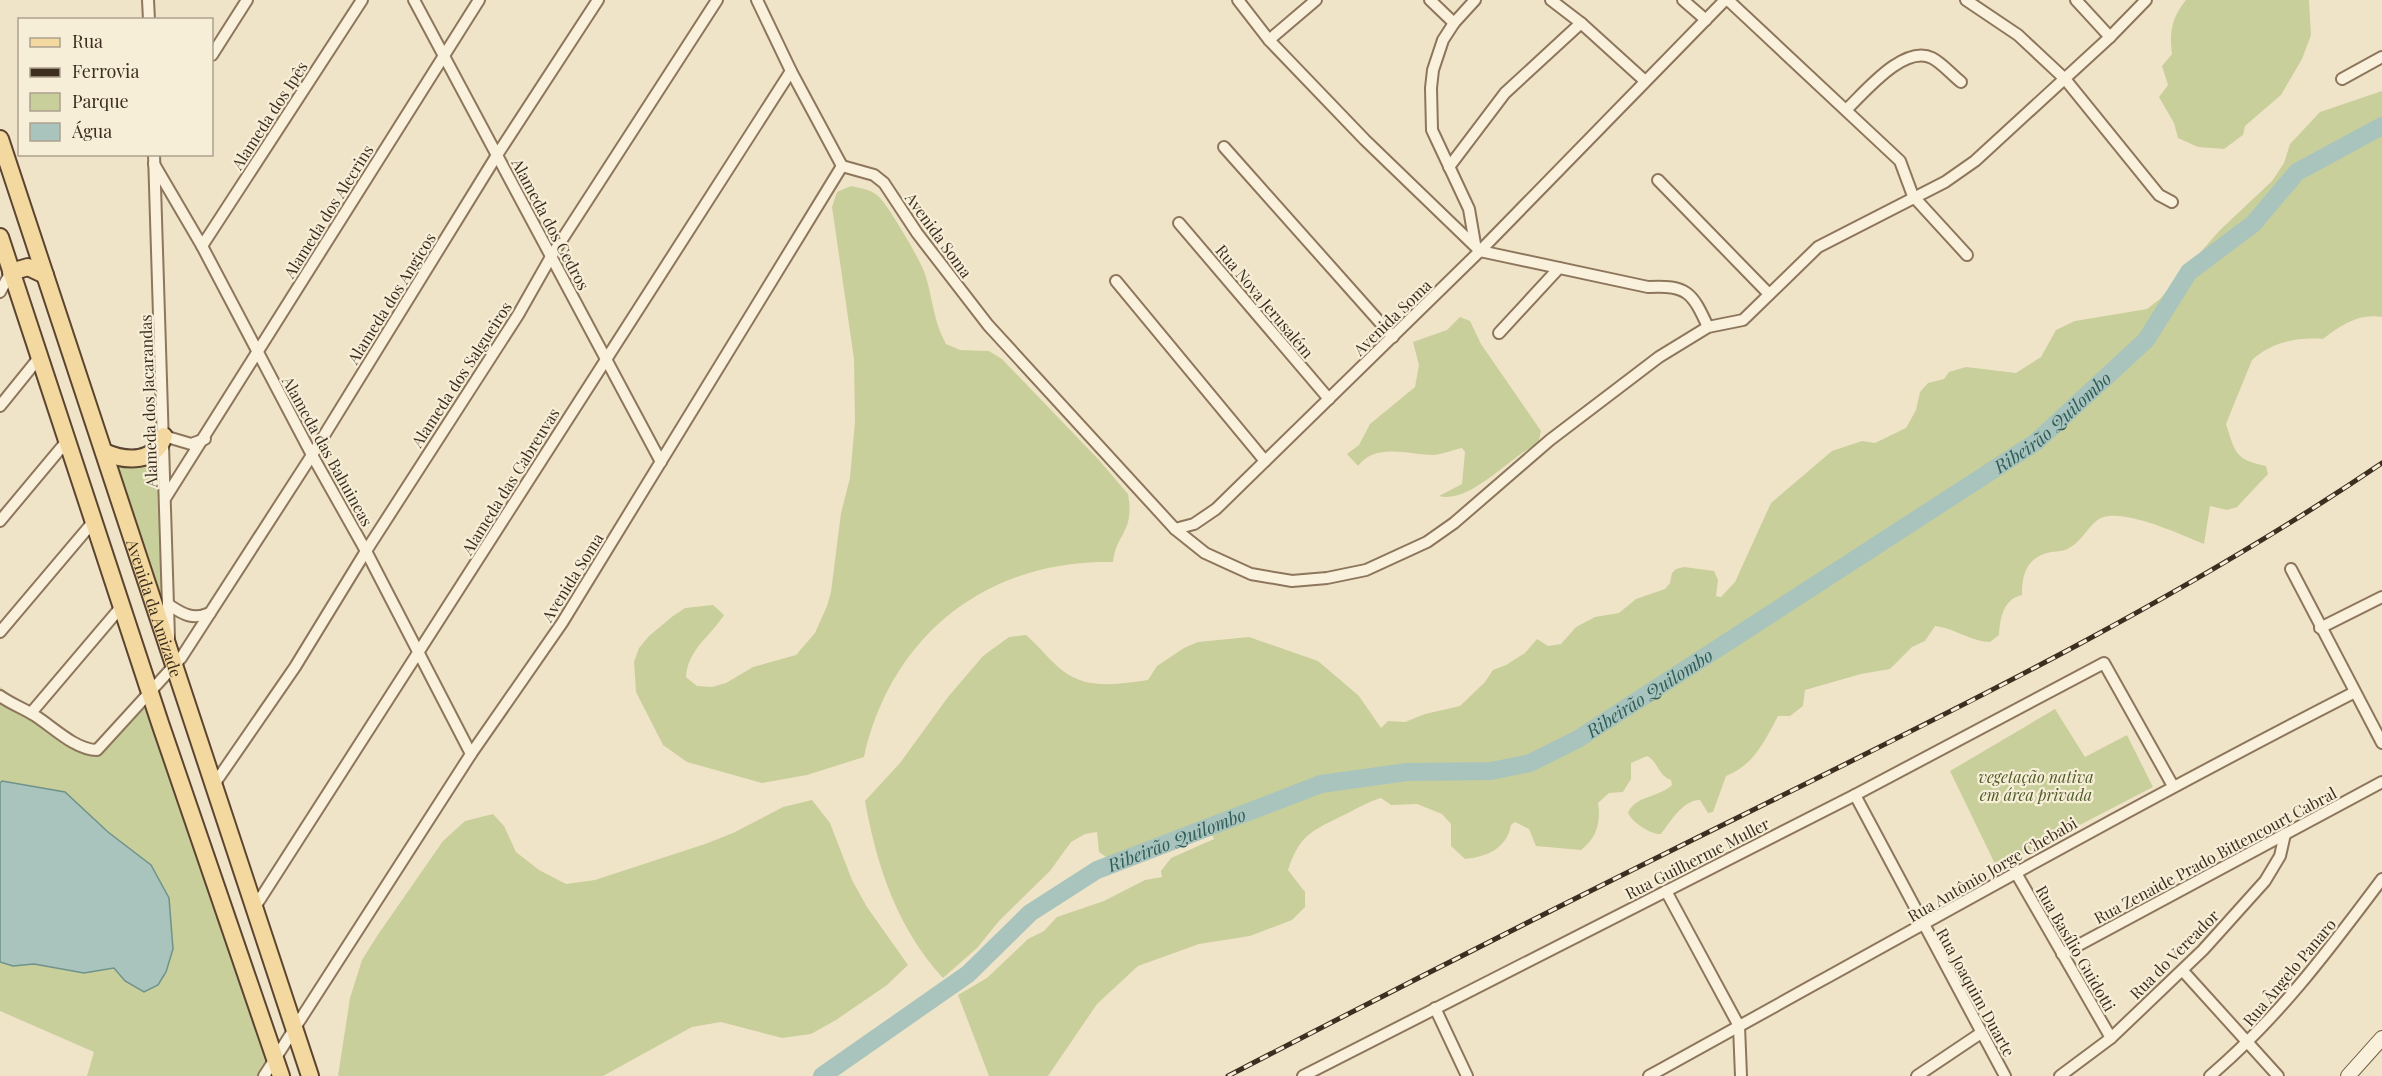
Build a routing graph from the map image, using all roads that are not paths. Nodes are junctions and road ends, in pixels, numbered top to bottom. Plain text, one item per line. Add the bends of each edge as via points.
1 (148, 0) edge
2 (247, 0) edge
3 (362, 0) edge
4 (414, 0) edge
5 (479, 0) edge
6 (598, 0) edge
7 (717, 0) edge
8 (757, 0) edge
9 (1238, 0) edge
10 (1316, 0) edge
11 (1430, 0) edge
12 (1475, 0) edge
13 (1551, 0) edge
14 (1683, 0) edge
15 (1727, 0) edge
16 (1966, 0) edge
17 (2076, 0) edge
18 (2146, 0) edge
19 (149, 18) edge
20 (1706, 20) junction
21 (1454, 23) junction
22 (1581, 23) junction
23 (2110, 38) junction
24 (1269, 40) junction
25 (213, 53) edge
26 (443, 54) junction
27 (2382, 57) edge
28 (791, 72) junction
29 (2065, 79) junction
30 (2342, 79) dead end
31 (1645, 81) junction
32 (1961, 82) dead end
33 (1847, 109) junction
34 (0, 139) edge
35 (1224, 147) dead end
36 (497, 155) junction
37 (154, 159) edge
38 (842, 166) junction
39 (1449, 167) junction
40 (1658, 180) dead end
41 (1913, 196) junction
42 (2172, 202) dead end
43 (1179, 223) dead end
44 (31, 236) junction
45 (1, 241) edge
46 (202, 246) junction
47 (1478, 248) junction
48 (552, 255) junction
49 (1967, 255) dead end
50 (1559, 268) junction
51 (11, 272) junction
52 (45, 275) junction
53 (1116, 281) dead end
54 (7, 291) edge
55 (1769, 294) junction
56 (1708, 327) junction
57 (1499, 333) dead end
58 (1393, 337) junction
59 (257, 353) junction
60 (38, 359) junction
61 (605, 359) junction
62 (1329, 399) junction
63 (0, 406) edge
64 (164, 436) junction
65 (205, 438) junction
66 (66, 442) junction
67 (104, 452) junction
68 (312, 455) junction
69 (1265, 461) junction
70 (661, 462) junction
71 (166, 497) junction
72 (0, 520) edge
73 (93, 522) junction
74 (1175, 529) junction
75 (366, 551) junction
76 (2290, 569) dead end
77 (2382, 597) edge
78 (169, 605) junction
79 (121, 607) junction
80 (210, 613) junction
81 (2320, 628) junction
82 (0, 632) edge
83 (169, 648) junction
84 (418, 654) junction
85 (174, 666) junction
86 (149, 691) junction
87 (2353, 693) junction
88 (0, 696) edge
89 (31, 712) junction
90 (2382, 743) edge
91 (471, 754) junction
92 (229, 763) junction
93 (208, 764) junction
94 (2382, 782) edge
95 (215, 783) junction
96 (2173, 786) junction
97 (1855, 795) junction
98 (2284, 834) junction
99 (2016, 873) junction
100 (2382, 879) edge
101 (1666, 891) junction
102 (255, 907) junction
103 (1923, 926) junction
104 (2062, 954) junction
105 (2182, 970) junction
106 (1435, 1008) junction
107 (1739, 1026) junction
108 (294, 1031) junction
109 (1981, 1033) junction
110 (2110, 1038) junction
111 (2382, 1038) edge
112 (2249, 1044) junction
113 (275, 1057) junction
114 (264, 1076) edge
115 (281, 1076) edge
116 (310, 1076) edge
117 (1303, 1076) edge
118 (1467, 1076) edge
119 (1649, 1076) edge
120 (1741, 1076) edge
121 (1917, 1076) edge
122 (2004, 1076) edge
123 (2060, 1076) edge
124 (2210, 1076) edge
125 (2278, 1076) edge
126 (2348, 1076) edge

1 - 19 street
2 - 25 street
3 - 46 street, Alameda dos Ipês
4 - 26 street, Alameda dos Cedros
5 - 26 street, Alameda dos Alecrins
6 - 36 street, Alameda dos Angicos
7 - 48 street, Alameda dos Salgueiros
8 - 28 street
9 - 24 street
10 - 24 street
11 - 21 street
12 - 21 street
13 - 22 street
14 - 20 street
15 - 20 street, Avenida Soma
15 - 33 street
16 - 29 street via 2018,35
17 - 23 street
18 - 23 street
20 - 31 street, Avenida Soma
21 - 39 street via 1438,53 1431,88 1432,130
22 - 31 street
22 - 39 street via 1505,93
23 - 29 street
24 - 47 street via 1365,140
26 - 36 street, Alameda dos Cedros
26 - 59 street, Alameda dos Alecrins
27 - 30 street
28 - 38 street
28 - 61 street, Alameda das Cabreuvas
29 - 41 street via 1975,161 1945,182
29 - 42 street via 2159,195
31 - 47 street, Avenida Soma
32 - 33 street via 1932,58 1908,57
33 - 41 street via 1900,161
34 - 44 main road, Avenida da Amizade
35 - 58 street
36 - 48 street, Alameda dos Cedros
36 - 68 street, Alameda dos Angicos
37 - 46 street, Alameda das Bahuineas
37 - 64 street, Alameda dos Jacarandas
38 - 70 street, Avenida Soma
38 - 74 street, Avenida Soma via 884,183 988,325
39 - 47 street via 1469,209
40 - 55 street
41 - 49 street
41 - 55 street via 1818,247
43 - 62 street, Rua Nova Jerusalém
44 - 45 main road via 16,247
44 - 52 main road, Avenida da Amizade
45 - 51 main road, Avenida da Amizade
46 - 59 street, Alameda das Bahuineas
47 - 50 street
47 - 58 street, Avenida Soma
48 - 61 street, Alameda dos Cedros
48 - 75 street, Alameda dos Salgueiros via 518,315
50 - 56 street via 1648,287 1673,286 1696,301
50 - 57 street
51 - 52 main road via 28,267
51 - 54 main road, Avenida da Amizade
52 - 67 main road, Avenida da Amizade
53 - 69 street
54 - 60 main road, Avenida da Amizade
55 - 56 street via 1743,320
56 - 74 street via 1659,357 1550,440 1454,523 1427,542 1366,570 1327,578 1274,580 1205,554
58 - 62 street, Avenida Soma
59 - 65 street, Alameda dos Alecrins
59 - 68 street, Alameda das Bahuineas
60 - 63 street
60 - 66 main road, Avenida da Amizade
61 - 70 street, Alameda dos Cedros
61 - 84 street, Alameda das Cabreuvas
62 - 69 street, Avenida Soma
64 - 65 street via 191,444
64 - 67 main road via 160,446 146,457 129,458
64 - 71 street, Alameda dos Jacarandas
65 - 71 street, Alameda dos Alecrins
66 - 72 street
66 - 73 main road, Avenida da Amizade
67 - 83 main road, Avenida da Amizade
68 - 75 street, Alameda das Bahuineas
68 - 80 street, Alameda dos Angicos
69 - 74 street, Avenida Soma via 1216,509 1194,524
70 - 91 street, Avenida Soma via 562,623
71 - 78 street, Alameda dos Jacarandas
73 - 79 main road, Avenida da Amizade
73 - 82 street
75 - 84 street, Alameda das Bahuineas
75 - 92 street, Alameda dos Salgueiros via 295,667
76 - 81 street
77 - 81 street
78 - 80 street via 185,616
78 - 83 street, Alameda dos Jacarandas
79 - 86 main road, Avenida da Amizade
79 - 89 street
80 - 85 street, Alameda dos Angicos
81 - 87 street
83 - 85 main road, Avenida da Amizade
84 - 91 street, Alameda das Bahuineas
84 - 102 street, Alameda das Cabreuvas
85 - 86 street, Alameda dos Angicos
85 - 93 main road, Avenida da Amizade
86 - 89 street, Alameda dos Angicos via 97,750 80,745
86 - 113 main road, Avenida da Amizade
87 - 90 street
87 - 96 street, Rua Antônio Jorge Chebabi
88 - 89 street
91 - 108 street, Avenida Soma
92 - 93 street
92 - 95 street, Alameda dos Salgueiros
93 - 95 main road, Avenida da Amizade
94 - 98 street, Rua Zenaide Prado Bittencourt Cabral
95 - 102 main road, Avenida da Amizade
96 - 97 street, Rua Guilherme Muller via 2104,663
96 - 99 street, Rua Antônio Jorge Chebabi
97 - 101 street, Rua Guilherme Muller
97 - 103 street, Rua Joaquim Duarte
98 - 104 street, Rua Zenaide Prado Bittencourt Cabral
98 - 105 street, Rua do Vereador via 2280,856 2265,881
99 - 103 street, Rua Antônio Jorge Chebabi
99 - 104 street, Rua Basílio Guidotti
100 - 112 street, Rua Ângelo Panaro via 2316,967
101 - 106 street, Rua Guilherme Muller
101 - 107 street
102 - 108 main road, Avenida da Amizade
103 - 107 street, Rua Antônio Jorge Chebabi
103 - 109 street, Rua Joaquim Duarte
104 - 110 street, Rua Basílio Guidotti
105 - 110 street, Rua do Vereador
105 - 112 street
106 - 117 street, Rua Guilherme Muller
106 - 118 street
107 - 119 street, Rua Antônio Jorge Chebabi
107 - 120 street
108 - 113 street, Avenida Soma
108 - 116 main road, Avenida da Amizade
109 - 121 street
109 - 122 street, Rua Joaquim Duarte
110 - 123 street, Rua do Vereador
111 - 126 main road
112 - 124 street, Rua Ângelo Panaro
112 - 125 street
113 - 114 street, Avenida Soma
113 - 115 main road, Avenida da Amizade

